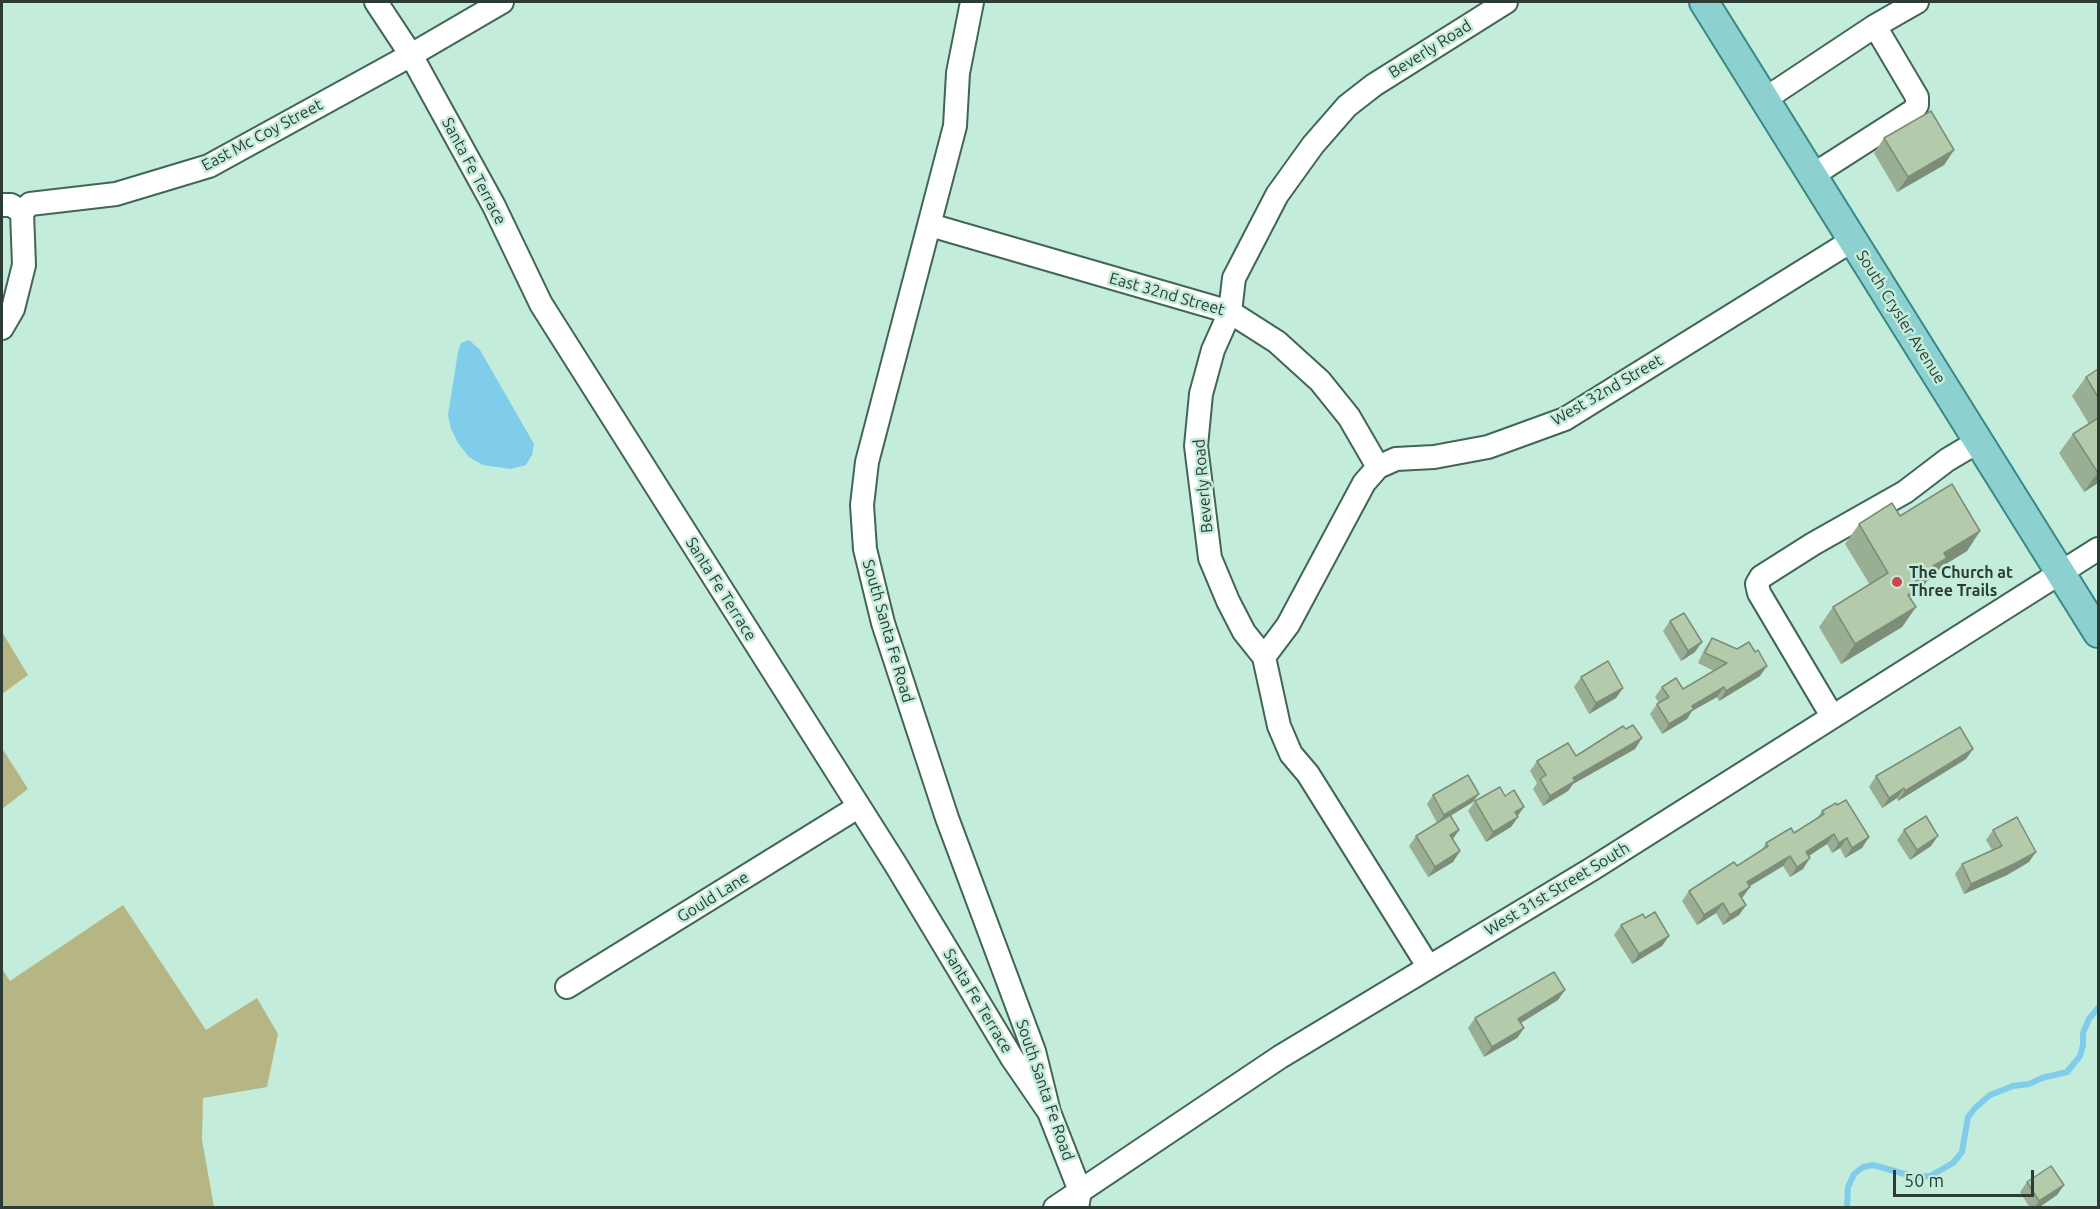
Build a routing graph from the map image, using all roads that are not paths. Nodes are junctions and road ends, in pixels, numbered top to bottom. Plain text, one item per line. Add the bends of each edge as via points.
1 (376, 2) edge
2 (502, 2) edge
3 (972, 2) edge
4 (1506, 2) edge
5 (1704, 2) edge
6 (1917, 2) edge
7 (1875, 26) junction
8 (411, 55) junction
9 (1765, 99) junction
10 (1813, 175) junction
11 (12, 208) edge
12 (930, 225) junction
13 (1853, 240) junction
14 (1230, 312) junction
15 (2, 328) edge
16 (1978, 441) junction
17 (1378, 467) junction
18 (2098, 549) edge
19 (2061, 572) junction
20 (2098, 633) edge
21 (1264, 657) junction
22 (1832, 716) junction
23 (858, 807) junction
24 (1428, 966) junction
25 (567, 987) dead end
26 (1049, 1113) junction
27 (1078, 1199) edge
28 (1055, 1208) edge

1 - 8 street, Santa Fe Terrace
2 - 8 street, East Mc Coy Street
3 - 12 street, South Santa Fe Road via 958,72 955,126
4 - 14 street, Beverly Road via 1347,106 1277,195 1234,278
5 - 9 main road, South Crysler Avenue
6 - 7 street
7 - 9 street
7 - 10 street via 1917,97 1917,105
8 - 11 street, East Mc Coy Street via 209,166 116,194
8 - 23 street, Santa Fe Terrace via 495,206 542,304
9 - 10 main road, South Crysler Avenue
10 - 13 main road, South Crysler Avenue
11 - 15 street via 24,265 13,309
12 - 14 street, East 32nd Street
12 - 26 street, South Santa Fe Road via 867,462 862,505 865,549 886,634 947,818 1034,1051
13 - 16 main road, South Crysler Avenue
13 - 17 street, West 32nd Street via 1565,419 1488,447 1396,459
14 - 17 street, East 32nd Street via 1277,342 1320,381 1349,417
14 - 21 street, Beverly Road via 1213,351 1201,394 1196,447 1210,558 1227,601
16 - 19 main road, South Crysler Avenue
16 - 22 street via 1905,492 1761,577 1757,584
17 - 21 street via 1364,483 1288,625
18 - 19 street, West 31st Street South
19 - 20 main road, South Crysler Avenue
19 - 22 street, West 31st Street South
21 - 24 street, Beverly Road via 1279,726 1291,754 1308,774
22 - 24 street, West 31st Street South
23 - 25 street, Gould Lane
23 - 26 street, Santa Fe Terrace
24 - 27 street, West 31st Street South via 1280,1057
26 - 27 street, South Santa Fe Road
27 - 28 street, West 31st Street South

